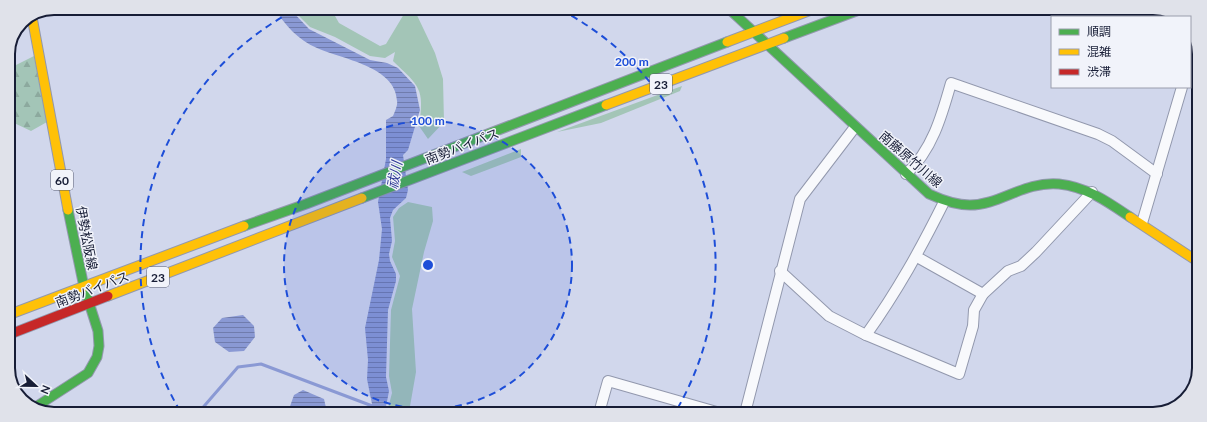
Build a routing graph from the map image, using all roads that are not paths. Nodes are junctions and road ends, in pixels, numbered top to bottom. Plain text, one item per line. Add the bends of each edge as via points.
1 (735, 15) edge
2 (797, 15) edge
3 (845, 15) edge
4 (33, 22) edge
5 (752, 32) junction
6 (767, 44) junction
7 (1182, 88) edge
8 (855, 127) junction
9 (906, 174) junction
10 (1157, 174) junction
11 (1092, 192) junction
12 (944, 202) junction
13 (1142, 223) junction
14 (917, 257) junction
15 (1192, 258) edge
16 (780, 271) junction
17 (84, 287) junction
18 (983, 294) junction
19 (90, 304) junction
20 (15, 312) edge
21 (15, 332) edge
22 (866, 335) junction
23 (40, 404) edge
24 (601, 407) edge
25 (699, 407) edge
26 (746, 407) edge

1 - 5 main road, 南藤原竹川線
2 - 5 main road, 南勢バイパス / 23
3 - 6 main road, 南勢バイパス / 23
4 - 17 main road, 伊勢松阪線 / 60
5 - 6 main road, 南藤原竹川線
5 - 17 main road, 南勢バイパス / 23
6 - 8 main road, 南藤原竹川線
6 - 19 main road, 南勢バイパス / 23 via 308,218
7 - 10 street
8 - 9 main road, 南藤原竹川線
8 - 16 street via 800,200
9 - 10 street via 916,165 928,145 951,83 1098,134 1112,141
9 - 12 main road, 南藤原竹川線 via 929,194
10 - 13 street
11 - 12 main road, 南藤原竹川線 via 1069,185 1053,184 1033,186 985,204 964,206
11 - 13 main road, 南藤原竹川線
11 - 18 street via 1031,257 1021,266 1008,271
12 - 14 street
13 - 15 main road, 南藤原竹川線
14 - 18 street
14 - 22 street via 894,296
16 - 22 street via 829,316
16 - 26 street
17 - 19 main road, 伊勢松阪線 / 60
17 - 20 main road, 南勢バイパス / 23
18 - 22 street via 974,310 973,326 959,374
19 - 21 main road, 南勢バイパス / 23
19 - 23 main road, 伊勢松阪線 / 60 via 99,341 97,357 88,373
24 - 25 street via 608,381

